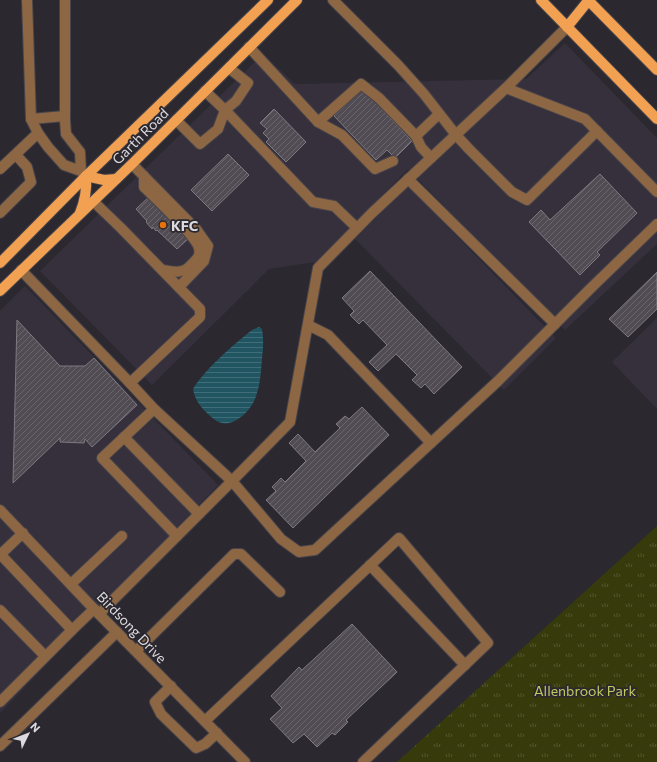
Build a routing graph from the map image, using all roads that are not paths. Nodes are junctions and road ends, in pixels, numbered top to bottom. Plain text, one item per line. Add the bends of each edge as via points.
1 (27, 0) edge
2 (65, 0) edge
3 (268, 0) edge
4 (297, 0) edge
5 (333, 0) edge
6 (542, 0) edge
7 (588, 0) edge
8 (567, 27) junction
9 (249, 47) junction
10 (229, 68) junction
11 (657, 70) edge
12 (506, 88) junction
13 (205, 91) junction
14 (225, 110) junction
15 (440, 114) junction
16 (65, 116) junction
17 (31, 119) junction
18 (176, 120) junction
19 (657, 120) edge
20 (318, 122) junction
21 (596, 131) junction
22 (38, 133) junction
23 (456, 135) junction
24 (416, 136) junction
25 (16, 155) junction
26 (431, 158) junction
27 (393, 161) dead end
28 (132, 164) junction
29 (0, 169) edge
30 (84, 174) junction
31 (144, 176) junction
32 (116, 179) junction
33 (408, 180) junction
34 (657, 192) edge
35 (94, 202) junction
36 (0, 214) edge
37 (79, 215) junction
38 (657, 224) edge
39 (357, 228) junction
40 (0, 263) edge
41 (21, 270) junction
42 (163, 270) junction
43 (179, 287) junction
44 (0, 291) edge
45 (555, 324) junction
46 (308, 325) junction
47 (130, 383) junction
48 (154, 409) junction
49 (124, 437) junction
50 (431, 443) junction
51 (232, 481) junction
52 (1, 513) edge
53 (199, 514) junction
54 (23, 533) junction
55 (122, 536) dead end
56 (177, 536) junction
57 (0, 555) edge
58 (370, 565) junction
59 (71, 584) junction
60 (280, 592) dead end
61 (0, 610) edge
62 (97, 611) junction
63 (72, 630) junction
64 (117, 632) junction
65 (136, 651) junction
66 (45, 656) junction
67 (465, 665) junction
68 (171, 686) junction
69 (0, 702) edge
70 (205, 721) junction
71 (216, 733) junction
72 (0, 746) edge
73 (245, 762) edge
74 (363, 762) edge

1 - 17 street
2 - 16 street
3 - 30 main road, Garth Road
4 - 9 main road, Garth Road
5 - 15 street via 398,65
6 - 8 main road
7 - 8 main road
7 - 11 main road
8 - 12 street
8 - 19 main road
9 - 10 main road, Garth Road
9 - 20 street
10 - 13 main road, Garth Road
10 - 14 street via 248,83
12 - 21 street via 585,120
12 - 23 street
13 - 14 street
13 - 18 main road, Garth Road
14 - 18 street via 218,129 200,144
14 - 39 street via 313,202 334,206
15 - 23 street
15 - 24 street
16 - 17 street
16 - 30 street via 66,134 80,152
17 - 22 street
18 - 28 main road, Garth Road
20 - 24 street via 361,84 380,98
20 - 27 street via 342,135 375,169
21 - 23 street via 527,200 512,192
21 - 34 street
22 - 25 street
22 - 30 street via 64,165
23 - 26 street
24 - 26 street via 421,147
25 - 29 street
25 - 36 street via 27,167 31,182
26 - 33 street
28 - 31 street
28 - 32 main road, Garth Road
30 - 32 main road via 104,180
30 - 37 main road via 87,190
30 - 40 main road, Garth Road
31 - 42 street via 144,187 195,239 200,250 198,257 181,272
31 - 43 street via 196,228 208,246 204,261
32 - 35 main road, Garth Road
33 - 39 street
33 - 45 street
35 - 37 main road, Garth Road
35 - 42 street
37 - 41 main road, Garth Road
38 - 45 street
39 - 46 street via 318,268
41 - 44 main road, Garth Road
41 - 47 street
42 - 43 street
43 - 47 street via 200,309 200,317
45 - 50 street
46 - 50 street via 328,335
46 - 51 street via 290,422
47 - 48 street
48 - 49 street
48 - 51 street
49 - 53 street
49 - 56 street via 102,458
50 - 51 street via 315,550 298,552 281,539
51 - 53 street
52 - 54 street, Birdsong Drive
53 - 56 street
54 - 57 street
54 - 59 street, Birdsong Drive
55 - 59 street
56 - 62 street
57 - 63 street
58 - 67 street
58 - 67 street via 398,538 488,643
58 - 70 street
59 - 62 street, Birdsong Drive
60 - 65 street via 241,554 234,554
61 - 66 street
62 - 63 street
62 - 64 street, Birdsong Drive
63 - 66 street
64 - 65 street, Birdsong Drive
64 - 72 street
65 - 68 street, Birdsong Drive
66 - 69 street
67 - 74 street
68 - 70 street, Birdsong Drive
68 - 71 street via 155,702 161,714 196,748 205,744
70 - 71 street, Birdsong Drive
71 - 73 street, Birdsong Drive

